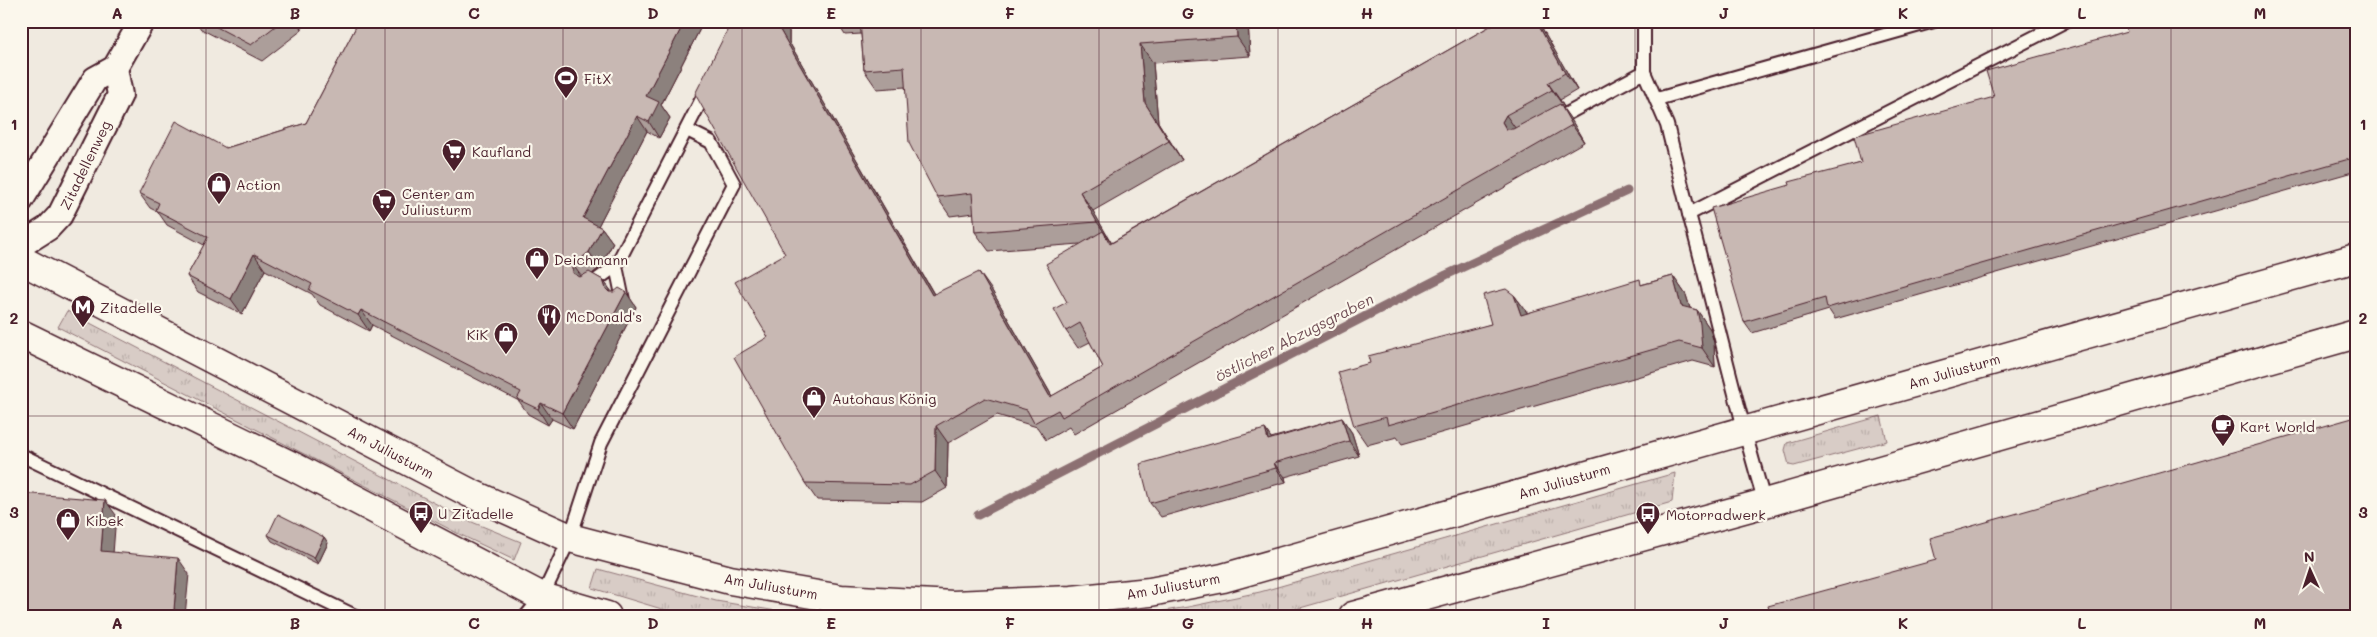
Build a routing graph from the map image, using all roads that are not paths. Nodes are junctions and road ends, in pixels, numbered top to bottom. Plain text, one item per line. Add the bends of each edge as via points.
1 (142, 21) edge
2 (1644, 21) edge
3 (1934, 21) edge
4 (2066, 21) edge
5 (115, 68) junction
6 (1644, 72) junction
7 (712, 80) edge
8 (1657, 99) junction
9 (1539, 129) edge
10 (687, 130) junction
11 (21, 200) edge
12 (1689, 214) junction
13 (21, 245) edge
14 (2356, 258) edge
15 (21, 260) edge
16 (616, 266) junction
17 (591, 284) edge
18 (623, 300) edge
19 (21, 334) edge
20 (2356, 334) edge
21 (1744, 431) junction
22 (21, 455) edge
23 (1765, 503) junction
24 (570, 538) junction
25 (534, 606) edge
26 (354, 616) edge
27 (607, 616) edge
28 (1353, 616) edge

1 - 5 street
2 - 6 lane
3 - 8 lane
4 - 12 lane
5 - 11 street via 95,79
5 - 13 street, Zitadellenweg via 120,95 60,215 48,228
6 - 8 lane
6 - 9 lane
7 - 10 lane
8 - 12 lane via 1667,125
10 - 16 lane
10 - 24 lane via 711,142 734,184 601,443
12 - 21 lane
14 - 21 main road, Am Juliusturm
15 - 24 main road, Am Juliusturm via 470,493
16 - 17 lane
16 - 18 lane
19 - 25 main road via 294,467
20 - 23 main road
21 - 23 lane
21 - 24 main road, Am Juliusturm via 1222,578 1150,592 1072,600 952,605 841,599 730,580
22 - 26 lane
23 - 28 main road
24 - 25 lane
25 - 27 main road

